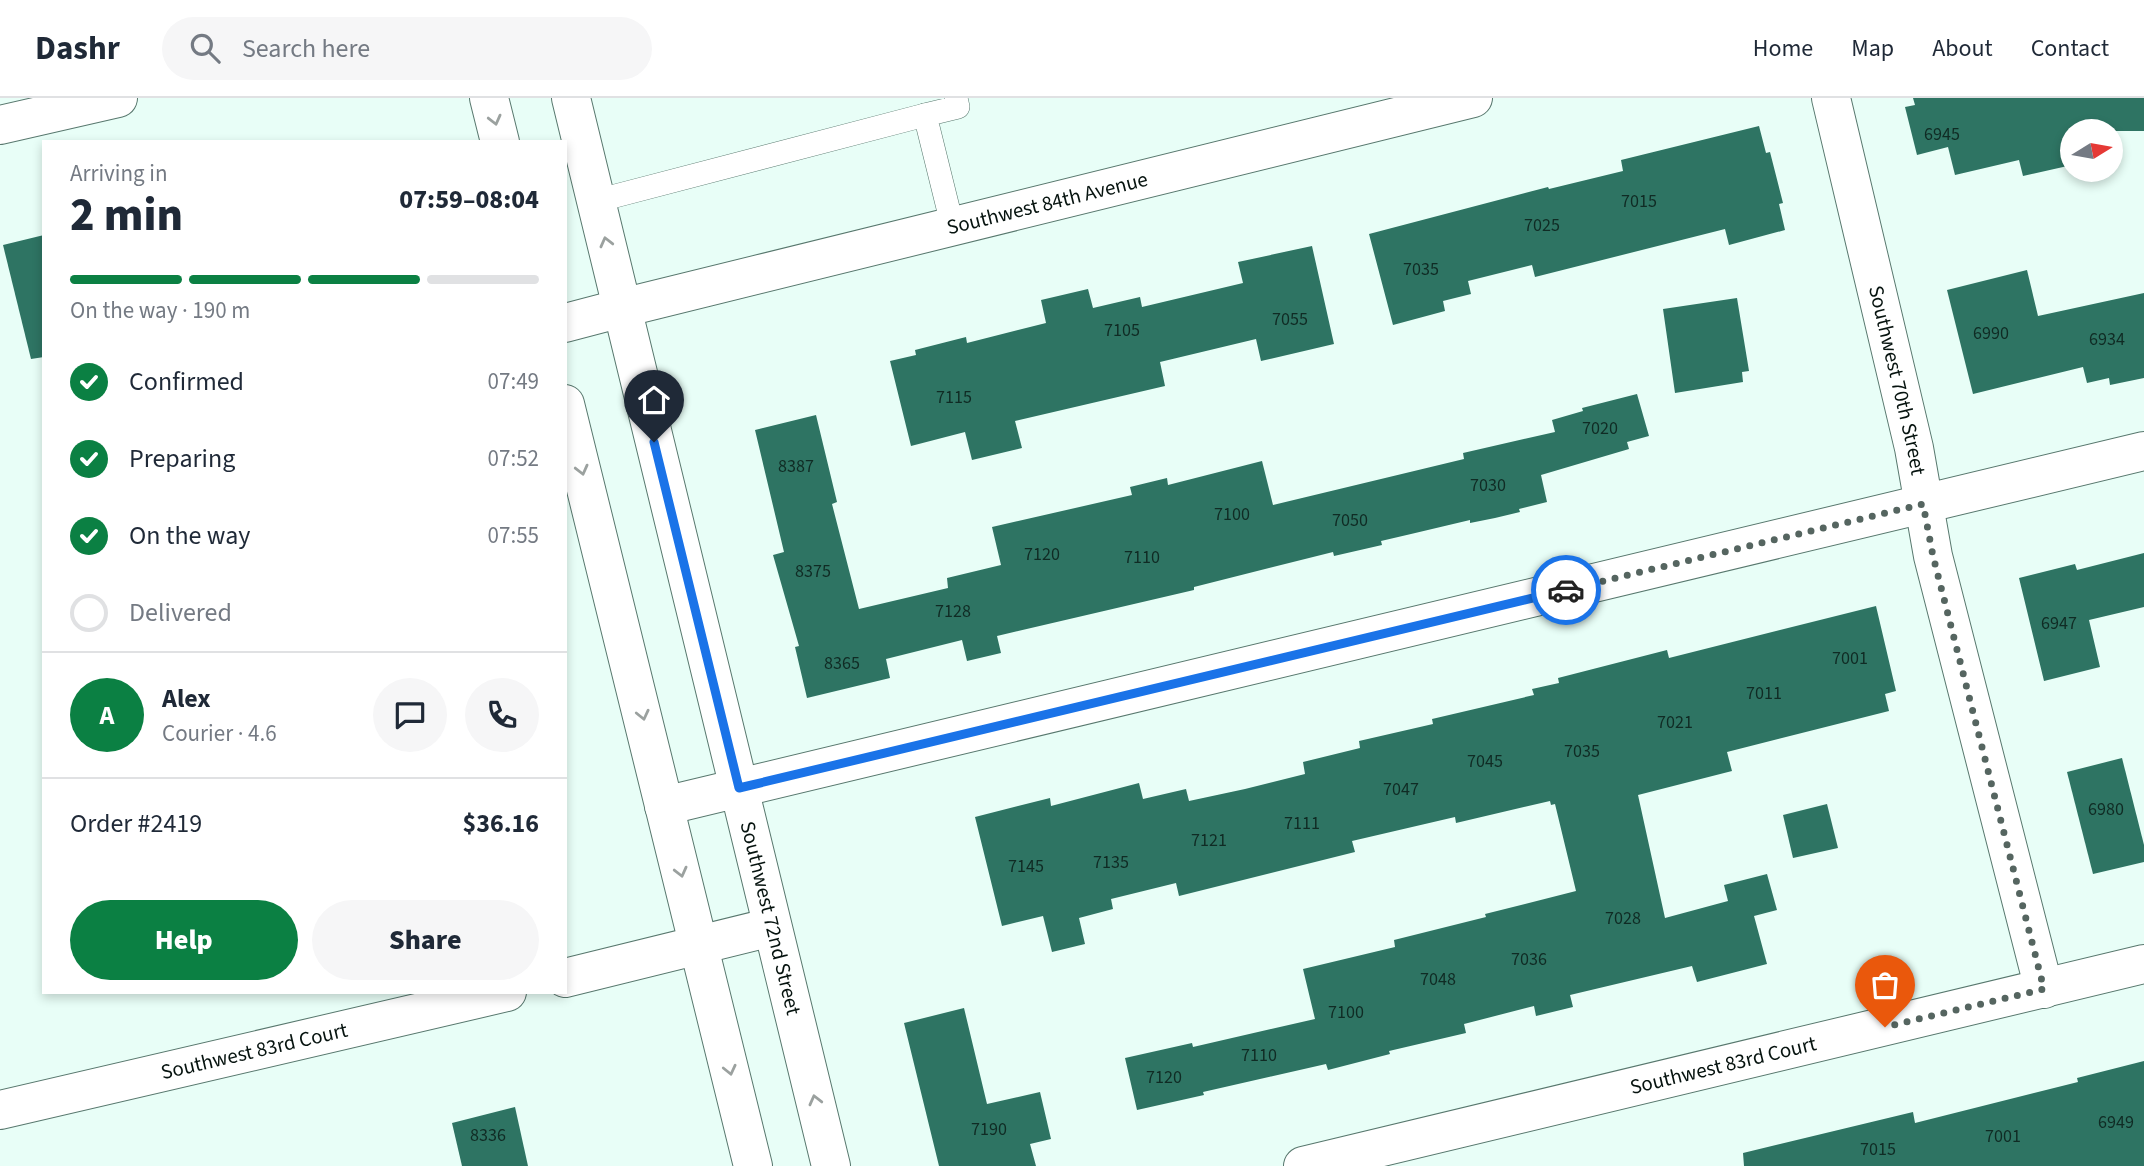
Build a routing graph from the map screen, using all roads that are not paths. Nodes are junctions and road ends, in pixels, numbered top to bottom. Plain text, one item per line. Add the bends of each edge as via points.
1 (118, 98) edge
2 (489, 98) edge
3 (570, 98) edge
4 (956, 98) edge
5 (1473, 98) edge
6 (1831, 98) edge
7 (925, 115) junction
8 (0, 125) edge
9 (500, 140) edge
10 (596, 201) junction
11 (954, 228) junction
12 (622, 308) junction
13 (567, 322) edge
14 (567, 412) edge
15 (2144, 451) edge
16 (1923, 504) junction
17 (739, 788) junction
18 (664, 806) junction
19 (772, 927) junction
20 (700, 946) junction
21 (2144, 964) edge
22 (567, 978) edge
23 (2044, 989) junction
24 (498, 994) edge
25 (0, 1110) edge
26 (753, 1166) edge
27 (831, 1166) edge
28 (1303, 1166) edge

1 - 8 street
2 -> 9 street
3 - 10 street, Southwest 72nd Street
4 - 7 lane via 958,107
5 - 11 street, Southwest 84th Avenue
6 - 16 street, Southwest 70th Street via 1914,448
7 - 10 lane
7 - 11 lane
12 -> 10 street, Southwest 72nd Street
11 - 12 street, Southwest 84th Avenue
12 - 13 street, Southwest 84th Avenue
12 - 17 street, Southwest 72nd Street
14 -> 18 street
15 - 16 street
16 - 17 street
16 - 23 street, Southwest 70th Street
17 - 18 street
17 - 19 street, Southwest 72nd Street
18 -> 20 street
19 - 20 street
27 -> 19 street, Southwest 72nd Street
20 - 22 street
20 -> 26 street
21 - 23 street, Southwest 83rd Court
23 - 28 street, Southwest 83rd Court
24 - 25 street, Southwest 83rd Court

